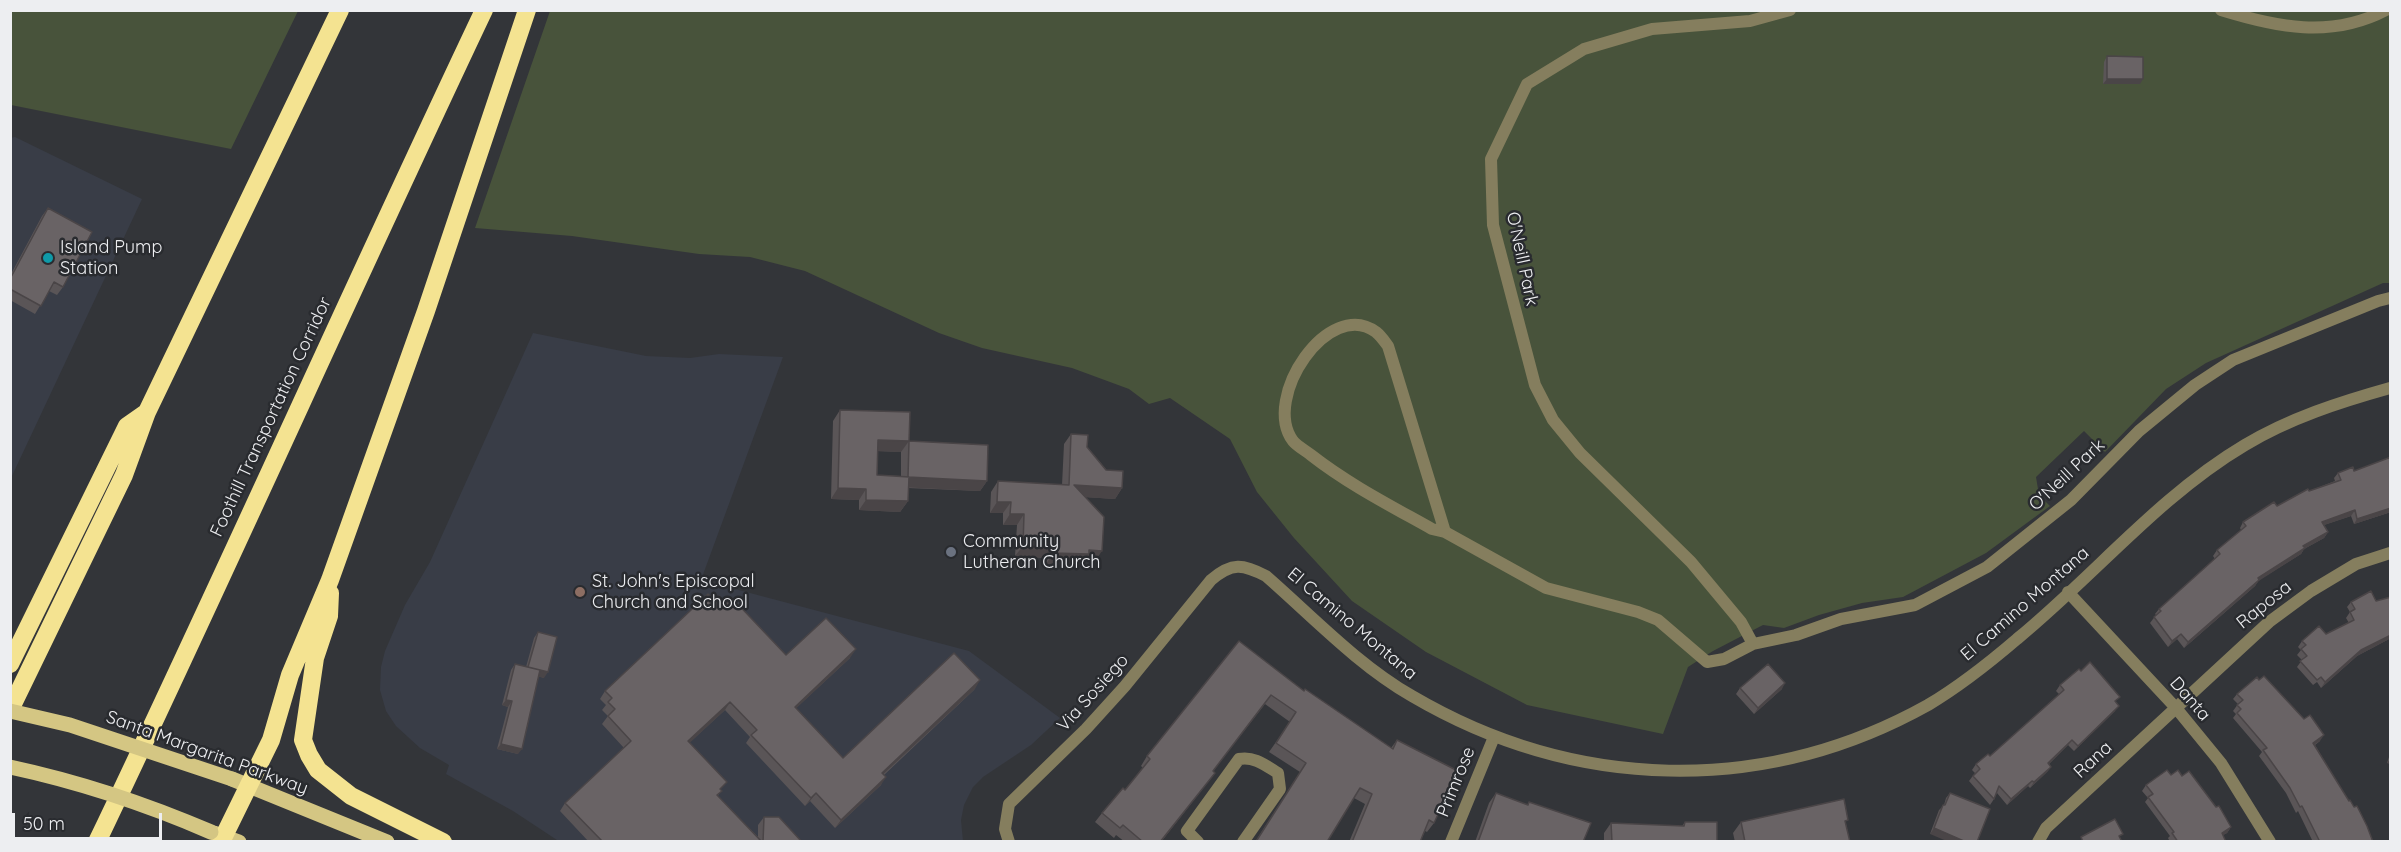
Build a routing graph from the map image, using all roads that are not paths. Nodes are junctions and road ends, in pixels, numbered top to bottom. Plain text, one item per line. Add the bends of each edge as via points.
1 (340, 10) edge
2 (484, 10) edge
3 (527, 10) edge
4 (1790, 10) edge
5 (2221, 10) edge
6 (2386, 10) edge
7 (2391, 298) edge
8 (2391, 388) edge
9 (147, 412) junction
10 (1445, 532) junction
11 (2391, 553) edge
12 (330, 580) junction
13 (1212, 580) joint
14 (2068, 592) junction
15 (1753, 644) junction
16 (10, 664) edge
17 (2176, 708) junction
18 (10, 710) edge
19 (1494, 737) junction
20 (10, 766) edge
21 (240, 782) junction
22 (224, 838) edge
23 (98, 842) edge
24 (387, 842) edge
25 (443, 842) edge
26 (1010, 842) edge
27 (1198, 842) edge
28 (1243, 842) edge
29 (1451, 842) edge
30 (2038, 842) edge
31 (2270, 842) edge

1 - 9 highway
2 - 23 highway, Foothill Transportation Corridor
3 - 12 highway
4 - 15 street, O'Neill Park via 1750,21 1652,29 1584,49 1527,84 1491,159 1493,225 1535,385 1553,420 1580,453 1691,562 1741,622
5 - 6 street via 2277,26 2311,28 2349,23
7 - 15 street, O'Neill Park via 2242,356 2195,385 2139,431 2071,500 1987,567 1915,605 1841,619 1796,635
8 - 14 street, El Camino Montana via 2336,403 2246,445 2164,504
9 - 16 highway via 127,426
9 - 18 highway via 124,475
10 - 10 street via 1388,346 1376,332 1360,325 1342,328 1319,341 1301,361 1286,399 1285,420 1293,441 1333,472 1432,529
10 - 15 street, O'Neill Park via 1546,588 1658,620 1707,662 1724,659
11 - 17 street, Raposa via 2356,564 2311,591 2269,622
12 - 21 highway via 290,675 271,740
12 - 25 highway via 329,616 315,658 303,740 309,755 318,770 351,796
13 - 19 street, El Camino Montana via 1224,569 1240,566 1266,576 1408,694
13 - 26 street, Via Sosiego via 1094,720 1009,804 1005,829
14 - 17 street, Danta
14 - 19 street, El Camino Montana via 1972,676 1929,704 1883,728 1802,756 1733,768 1626,769 1556,757
17 - 30 street, Rana via 2046,828
17 - 31 street, Danta via 2221,763
18 - 21 main road, Santa Margarita Parkway, bridge via 70,725
19 - 29 street, Primrose
20 - 22 main road, bridge via 149,806
21 - 22 highway
21 - 24 main road, Santa Margarita Parkway
27 - 28 street via 1186,831 1239,759 1246,757 1278,773 1280,789

